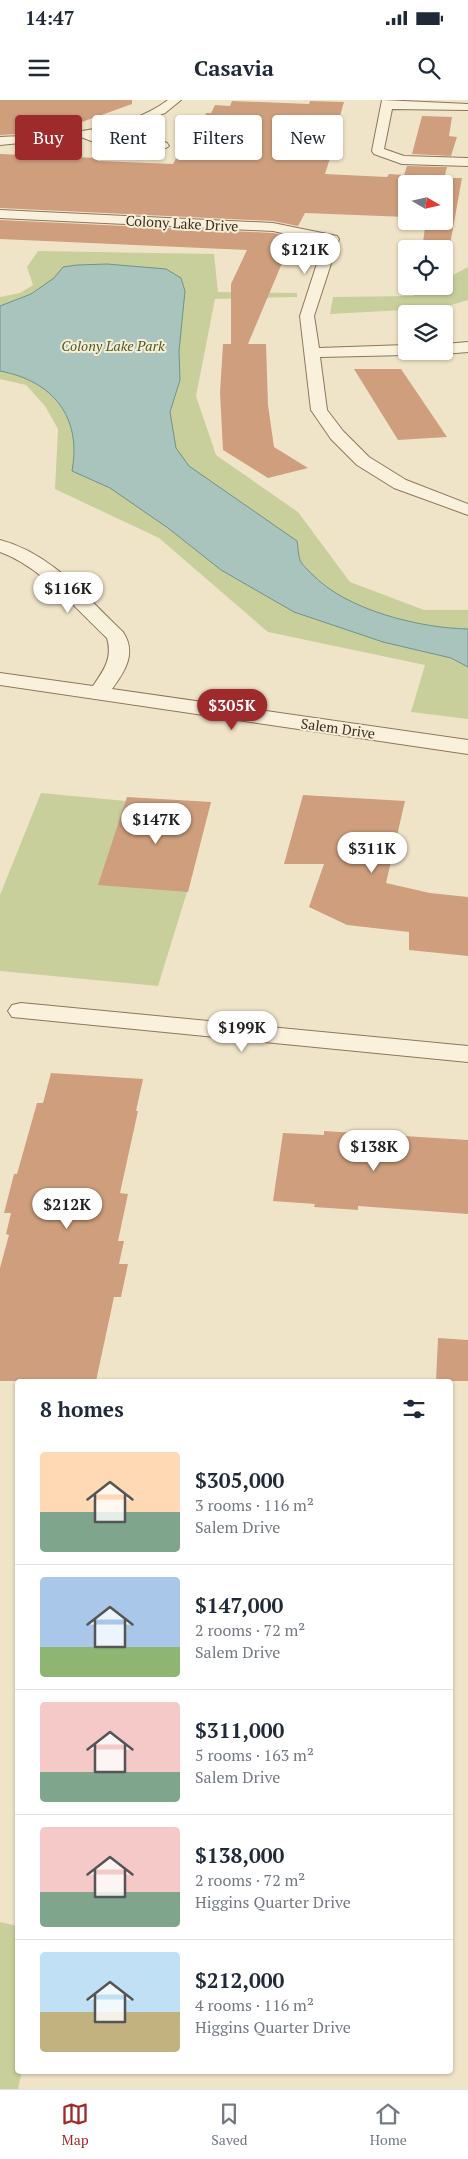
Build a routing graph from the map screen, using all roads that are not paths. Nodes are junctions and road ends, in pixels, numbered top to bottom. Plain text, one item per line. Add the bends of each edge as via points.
1 (175, 100) edge
2 (388, 102) edge
3 (468, 107) edge
4 (151, 115) edge
5 (92, 132) edge
6 (83, 134) junction
7 (92, 137) edge
8 (0, 142) edge
9 (468, 162) edge
10 (0, 214) edge
11 (468, 348) edge
12 (453, 349) edge
13 (398, 350) edge
14 (311, 352) junction
15 (468, 510) edge
16 (0, 546) edge
17 (0, 678) edge
18 (98, 693) junction
19 (468, 747) edge
20 (21, 1011) dead end
21 (468, 1054) edge

1 - 4 street
2 - 3 street
2 - 9 street via 378,151 402,160
5 - 6 street
6 - 7 street
6 - 8 street
10 - 14 street, Colony Lake Drive via 273,227 332,239 307,316
11 - 12 street
13 - 14 street
14 - 15 street, Colony Lake Drive via 319,410 337,435 363,461 400,484
16 - 18 street via 22,553 39,564 116,636 121,657
17 - 18 street, Salem Drive
18 - 19 street, Salem Drive
20 - 21 street

